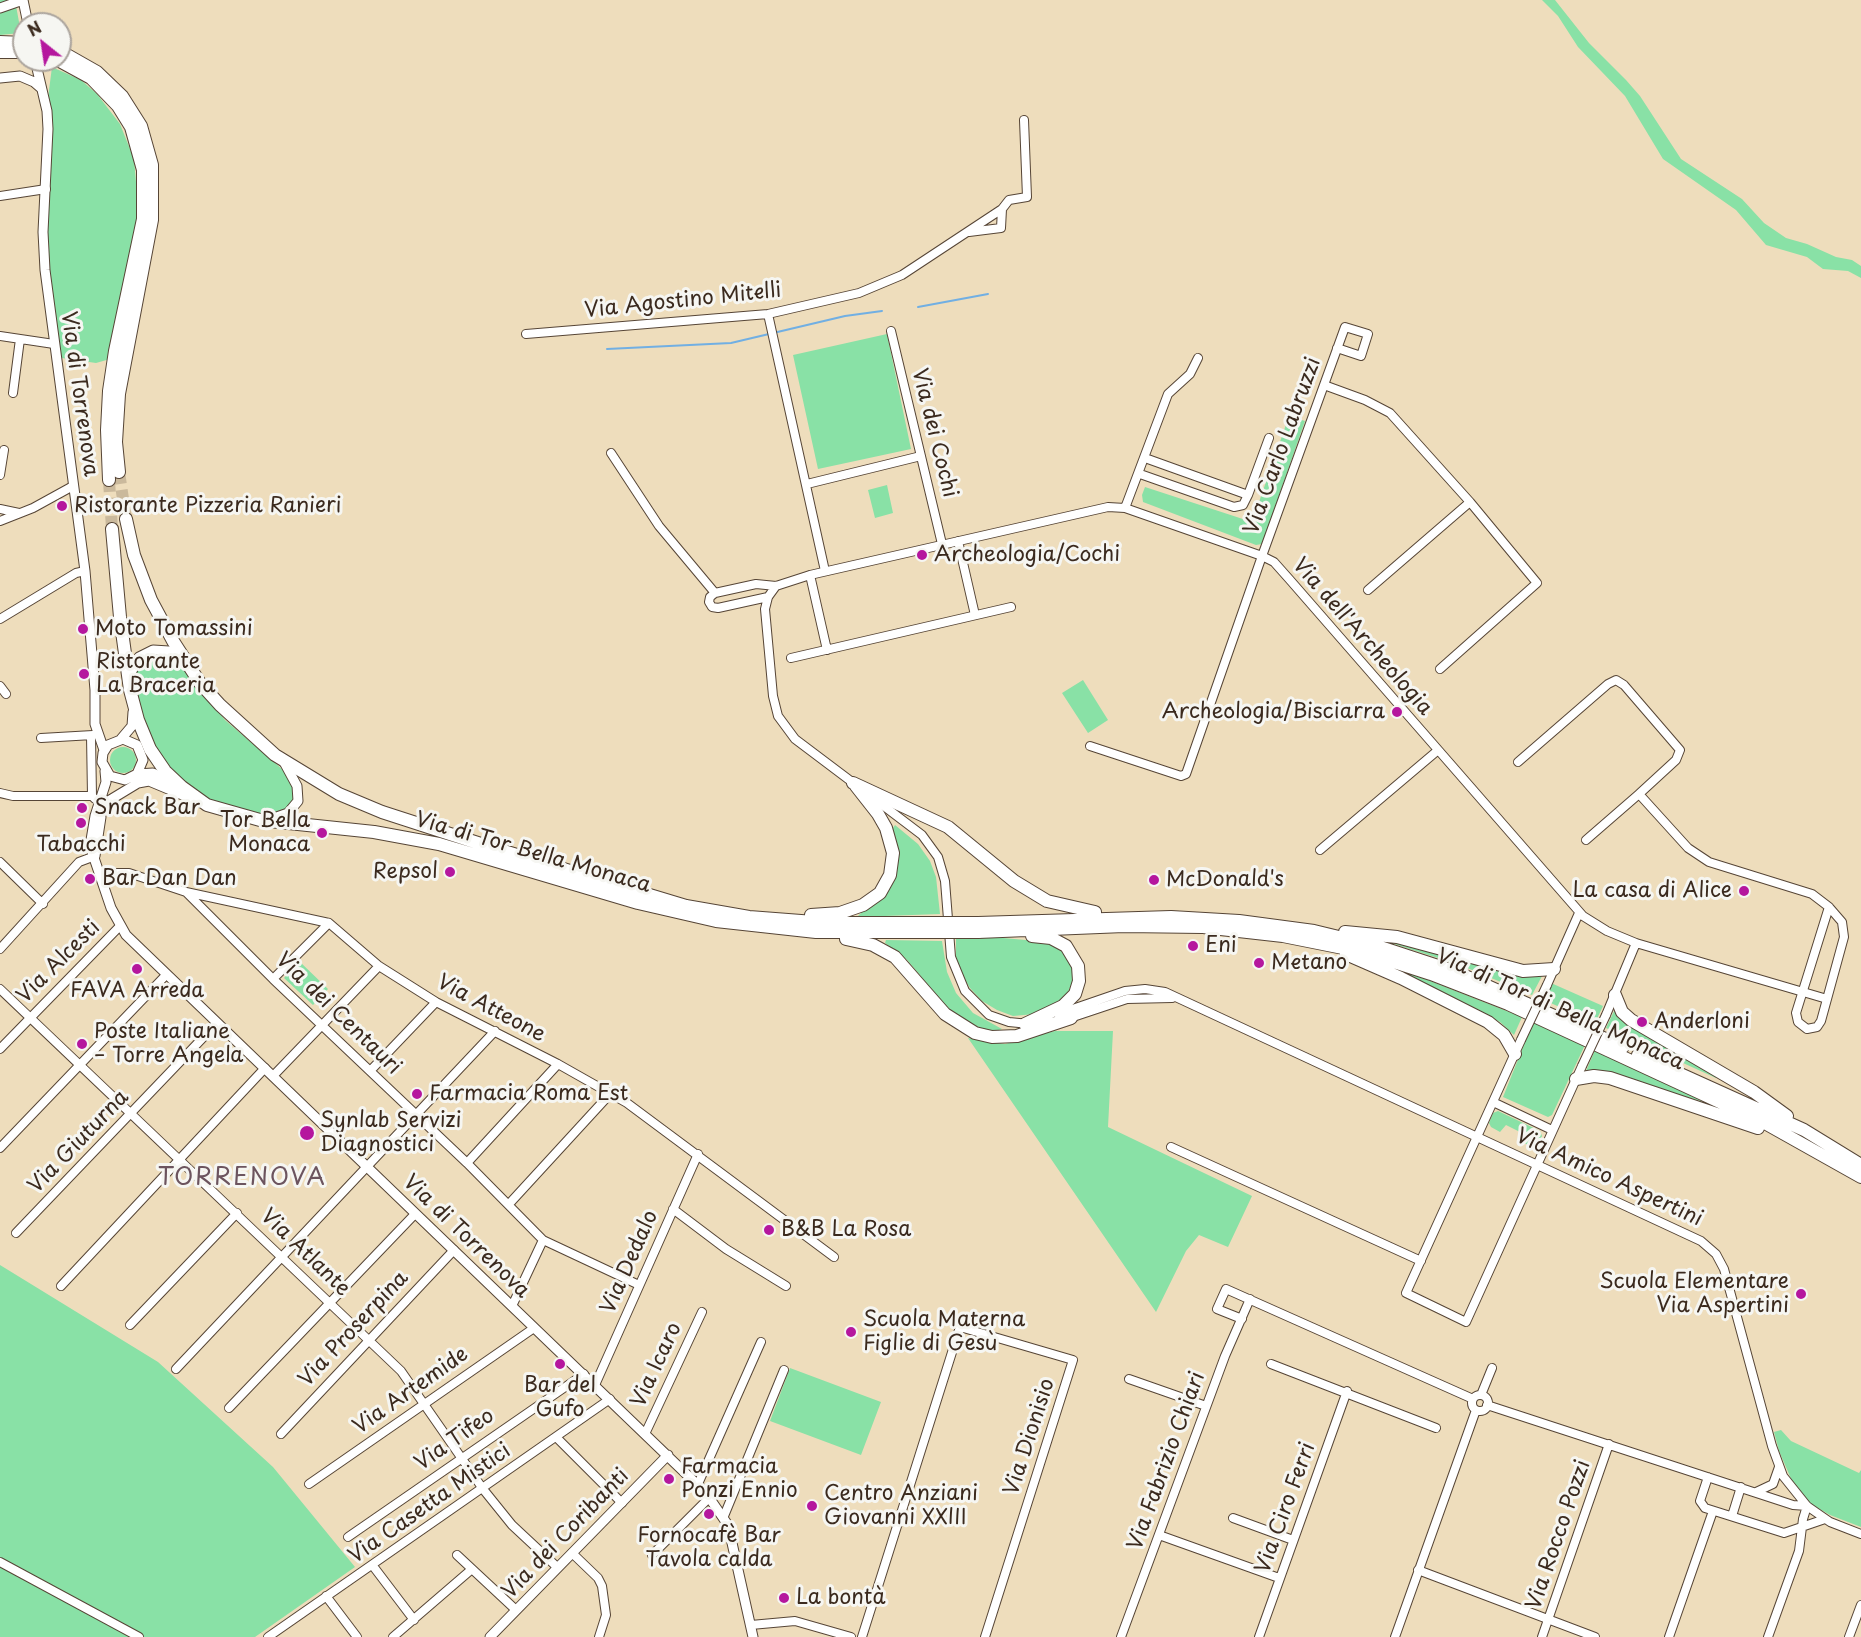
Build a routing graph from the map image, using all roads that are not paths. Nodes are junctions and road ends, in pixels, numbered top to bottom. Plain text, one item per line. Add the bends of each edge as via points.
1 (23, 0) edge
2 (0, 8) edge
3 (72, 58) edge
4 (72, 68) edge
5 (38, 72) edge
6 (0, 78) edge
7 (42, 90) junction
8 (1024, 120) dead end
9 (46, 189) junction
10 (0, 196) edge
11 (1002, 209) junction
12 (969, 232) junction
13 (769, 319) junction
14 (891, 331) dead end
15 (526, 334) dead end
16 (0, 336) edge
17 (20, 339) junction
18 (54, 344) junction
19 (1337, 348) junction
20 (1198, 358) dead end
21 (1324, 385) junction
22 (13, 393) dead end
23 (1269, 438) dead end
24 (4, 450) dead end
25 (611, 453) dead end
26 (921, 456) junction
27 (1145, 458) junction
28 (1140, 474) junction
29 (0, 475) edge
30 (807, 484) junction
31 (73, 486) junction
32 (1248, 495) junction
33 (1470, 502) junction
34 (1125, 508) junction
35 (0, 509) edge
36 (20, 514) junction
37 (126, 519) tunnel mouth
38 (0, 521) edge
39 (112, 529) tunnel mouth
40 (958, 541) junction
41 (942, 544) junction
42 (1262, 556) junction
43 (85, 571) junction
44 (825, 571) junction
45 (810, 575) junction
46 (776, 586) junction
47 (1368, 590) dead end
48 (715, 593) junction
49 (768, 597) junction
50 (1011, 607) dead end
51 (975, 615) junction
52 (0, 620) edge
53 (827, 650) junction
54 (791, 658) dead end
55 (185, 661) junction
56 (1440, 669) dead end
57 (129, 679) junction
58 (0, 687) edge
59 (6, 694) dead end
60 (132, 701) junction
61 (94, 734) junction
62 (41, 738) dead end
63 (118, 739) junction
64 (1090, 746) dead end
65 (104, 750) junction
66 (1437, 751) junction
67 (283, 761) junction
68 (1518, 762) dead end
69 (105, 771) junction
70 (137, 774) junction
71 (121, 780) junction
72 (853, 783) junction
73 (92, 784) junction
74 (105, 788) junction
75 (0, 793) edge
76 (177, 794) junction
77 (1639, 794) junction
78 (99, 801) junction
79 (207, 805) junction
80 (260, 820) junction
81 (1586, 840) dead end
82 (1320, 850) dead end
83 (95, 856) junction
84 (0, 862) edge
85 (100, 873) junction
86 (186, 892) junction
87 (43, 904) junction
88 (1829, 907) junction
89 (1579, 913) junction
90 (1137, 916) junction
91 (759, 918) junction
92 (329, 923) junction
93 (120, 926) junction
94 (938, 927) junction
95 (978, 927) junction
96 (1004, 931) junction
97 (822, 932) junction
98 (1314, 936) junction
99 (1636, 943) junction
100 (0, 949) edge
101 (379, 966) junction
102 (1554, 969) junction
103 (166, 975) junction
104 (273, 979) junction
105 (0, 989) edge
106 (1802, 992) junction
107 (1615, 995) junction
108 (1182, 999) junction
109 (1827, 999) junction
110 (436, 1002) junction
111 (29, 1018) junction
112 (1071, 1018) junction
113 (217, 1023) junction
114 (1025, 1024) junction
115 (322, 1025) junction
116 (495, 1031) junction
117 (0, 1049) edge
118 (1515, 1054) junction
119 (80, 1064) junction
120 (558, 1064) junction
121 (265, 1068) junction
122 (371, 1070) junction
123 (273, 1076) junction
124 (1576, 1079) junction
125 (610, 1094) junction
126 (1493, 1102) junction
127 (131, 1113) junction
128 (416, 1114) junction
129 (1552, 1130) junction
130 (1804, 1130) junction
131 (1477, 1136) junction
132 (1805, 1143) junction
133 (1172, 1147) dead end
134 (0, 1148) edge
135 (698, 1154) junction
136 (179, 1159) junction
137 (467, 1163) junction
138 (1537, 1163) junction
139 (1861, 1164) edge
140 (367, 1167) junction
141 (1861, 1177) edge
142 (509, 1204) junction
143 (673, 1209) junction
144 (237, 1213) junction
145 (415, 1214) junction
146 (16, 1233) dead end
147 (543, 1240) junction
148 (454, 1250) junction
149 (282, 1256) junction
150 (834, 1257) dead end
151 (1420, 1261) junction
152 (639, 1285) junction
153 (61, 1286) dead end
154 (786, 1286) dead end
155 (1250, 1299) junction
156 (329, 1302) junction
157 (512, 1306) junction
158 (702, 1312) dead end
159 (1242, 1319) junction
160 (129, 1325) dead end
161 (534, 1328) junction
162 (369, 1338) junction
163 (761, 1342) dead end
164 (1271, 1364) dead end
165 (1492, 1368) dead end
166 (176, 1369) dead end
167 (784, 1370) dead end
168 (584, 1374) junction
169 (1129, 1379) dead end
170 (595, 1385) junction
171 (1347, 1391) junction
172 (1477, 1397) junction
173 (610, 1399) junction
174 (424, 1404) junction
175 (1487, 1405) junction
176 (1206, 1406) junction
177 (229, 1408) dead end
178 (1476, 1410) junction
179 (1436, 1428) dead end
180 (281, 1434) dead end
181 (645, 1434) junction
182 (556, 1438) junction
183 (1610, 1444) junction
184 (668, 1455) junction
185 (460, 1458) junction
186 (1779, 1467) junction
187 (1708, 1477) junction
188 (309, 1484) dead end
189 (698, 1484) junction
190 (1741, 1487) junction
191 (483, 1489) junction
192 (1756, 1492) junction
193 (710, 1497) junction
194 (622, 1503) junction
195 (1807, 1506) junction
196 (1713, 1511) junction
197 (724, 1516) junction
198 (1732, 1516) junction
199 (1233, 1518) dead end
200 (1825, 1519) junction
201 (1801, 1528) junction
202 (1861, 1534) edge
203 (1159, 1535) junction
204 (348, 1537) dead end
205 (1293, 1540) junction
206 (572, 1554) junction
207 (457, 1555) dead end
208 (652, 1555) dead end
209 (0, 1562) edge
210 (373, 1566) junction
211 (557, 1567) junction
212 (472, 1569) junction
213 (1418, 1570) junction
214 (1279, 1578) junction
215 (326, 1596) junction
216 (1861, 1605) edge
217 (516, 1610) junction
218 (1548, 1619) junction
219 (414, 1620) junction
220 (751, 1626) junction
221 (139, 1637) edge
222 (268, 1637) edge
223 (357, 1637) edge
224 (393, 1637) edge
225 (490, 1637) edge
226 (599, 1637) edge
227 (753, 1637) edge
228 (851, 1637) edge
229 (862, 1637) edge
230 (985, 1637) edge
231 (1122, 1637) edge
232 (1259, 1637) edge
233 (1395, 1637) edge
234 (1542, 1637) edge
235 (1595, 1637) edge
236 (1669, 1637) edge
237 (1768, 1637) edge
238 (1849, 1637) edge

1 - 2 street
3 - 4 main road via 97,72 122,96 143,130 152,165 152,220 118,394 114,476 107,430 109,391 142,227 143,170 131,127 118,106 87,76
5 - 7 street, Via di Torrenova
6 - 7 street via 26,78
7 - 9 street, Via di Torrenova via 48,129
8 - 11 street via 1027,197 1009,200
9 - 10 street
9 - 18 street, Via di Torrenova via 44,255
11 - 12 street, Via Agostino Mitelli
11 - 12 street, Via Agostino Mitelli via 1001,228
12 - 13 street, Via Agostino Mitelli via 885,284
13 - 15 street, Via Agostino Mitelli
13 - 30 street
14 - 26 street, Via dei Cochi
16 - 17 street
17 - 18 street
17 - 22 street
18 - 31 street, Via di Torrenova
19 - 19 street, Via Carlo Labruzzi via 1345,327 1368,334 1361,356
19 - 21 street, Via Carlo Labruzzi
20 - 27 street via 1190,374 1168,394
21 - 33 street via 1388,411
21 - 42 street, Via Carlo Labruzzi
23 - 32 street
24 - 29 street
25 - 48 street via 667,536
26 - 30 street
26 - 41 street, Via dei Cochi
27 - 28 street
27 - 32 street
28 - 32 street via 1234,507 1243,506
28 - 34 street
30 - 44 street
31 - 36 street
31 - 43 street, Via di Torrenova
33 - 47 street
33 - 56 street via 1537,583
34 - 40 street, Via dell'Archeologia via 1099,508
34 - 42 street, Via dell'Archeologia
35 - 36 street
36 - 38 street
37 - 55 main road, Via di Tor Bella Monaca via 146,588
39 - 57 main road, Via di Tor Bella Monaca
40 - 41 street, Via dell'Archeologia
40 - 51 street
41 - 44 street, Via dell'Archeologia
42 - 64 street, Via Carlo Labruzzi via 1186,774 1181,776
42 - 66 street, Via dell'Archeologia via 1274,562
43 - 52 street
43 - 61 street, Via di Torrenova
44 - 45 street, Via dell'Archeologia
45 - 46 street, Via dell'Archeologia
45 - 53 street
46 - 48 street, Via dell'Archeologia via 754,585
46 - 49 street
48 - 49 street via 709,600 716,608
49 - 72 street, Via Amico Aspertini via 765,609 773,696 780,721 803,746
50 - 51 street
51 - 53 street
53 - 54 street
55 - 57 street via 169,651 153,650 137,660
55 - 67 main road, Via di Tor Bella Monaca via 215,700
57 - 60 main road, Via di Tor Bella Monaca
58 - 59 street
60 - 63 street via 132,726
60 - 79 main road, Via di Tor Bella Monaca via 143,734 160,764
61 - 62 street
61 - 63 street
61 - 65 street, Via di Torrenova
61 - 73 street, Via di Torrenova
63 - 65 street
63 - 70 street via 132,741 141,750 143,763
65 - 69 street
66 - 82 street
66 - 89 street, Via dell'Archeologia
67 - 80 street via 297,786 297,803 283,816
67 - 91 main road, Via di Tor Bella Monaca via 326,788 382,812 632,891 697,908
68 - 77 street via 1616,680 1680,750 1676,760
69 - 71 street
69 - 74 street, Via di Torrenova
70 - 71 street
70 - 76 street via 159,776
71 - 78 street, Via di Torrenova
72 - 90 main road via 948,827 1014,881 1047,901 1079,910
72 - 91 main road via 878,814 890,838 893,863 884,889 869,902 840,913
72 - 114 street, Via Amico Aspertini via 917,831 936,854 945,876 952,961 964,991 989,1015
73 - 74 street via 96,789
73 - 78 street, Via di Torrenova
74 - 78 street, Via di Torrenova
75 - 78 street
76 - 78 street via 149,781
76 - 79 street
77 - 81 street
77 - 88 street via 1700,858 1806,892
78 - 83 street, Via di Torrenova via 90,846
79 - 80 main road, Via di Tor Bella Monaca
80 - 97 main road, Via di Tor Bella Monaca via 426,841 680,913 742,925
83 - 85 street, Via di Torrenova
83 - 87 street via 79,862
84 - 87 street
85 - 86 street, Via Atteone via 129,873
85 - 93 street, Via di Torrenova
86 - 92 street, Via Atteone
86 - 104 street, Via dei Centauri
87 - 100 street
88 - 106 street
88 - 109 street via 1842,922 1845,933
89 - 99 street, Via dell'Archeologia
89 - 102 street
90 - 95 main road
90 - 98 main road via 1227,920
91 - 94 main road, Via di Tor Bella Monaca
92 - 101 street, Via Atteone
92 - 104 street
93 - 103 street, Via di Torrenova
93 - 111 street, Via Alcesti
94 - 95 main road, Via di Tor di Bella Monaca, bridge
94 - 97 main road, Via di Tor Bella Monaca
95 - 96 main road, Via di Tor di Bella Monaca
96 - 98 main road, Via di Tor di Bella Monaca via 1195,926
96 - 114 main road via 1056,940 1068,948 1078,966 1079,983 1072,998 1056,1011
97 - 112 main road via 868,943 895,957 945,1014 975,1034 1017,1036
98 - 102 main road via 1391,936 1523,971
98 - 118 main road via 1488,1022 1503,1035
98 - 130 main road via 1380,947 1462,974
98 - 132 main road, Via di Tor di Bella Monaca via 1480,992
99 - 106 street, Via dell'Archeologia
99 - 107 street
101 - 110 street, Via Atteone
101 - 115 street
102 - 118 street, bridge
103 - 113 street, Via di Torrenova
103 - 119 street
104 - 115 street, Via dei Centauri
105 - 111 street, Via Atlante
106 - 109 street, Via dell'Archeologia
106 - 109 street via 1796,1017 1805,1028 1818,1025
107 - 124 street, bridge
107 - 130 main road via 1622,1012 1631,1020 1754,1092
108 - 112 street, Via Amico Aspertini via 1131,998
108 - 114 street, Via Amico Aspertini via 1155,990 1134,989
108 - 131 street, Via Amico Aspertini
110 - 116 street, Via Atteone
110 - 122 street
111 - 117 street, Via Alcesti
111 - 119 street, Via Atlante
112 - 114 street, Via Amico Aspertini
113 - 121 street, Via di Torrenova
113 - 127 street, Via Giuturna
115 - 122 street, Via dei Centauri
115 - 123 street
116 - 120 street, Via Atteone
116 - 128 street
118 - 126 street
119 - 127 street, Via Atlante
119 - 134 street
120 - 125 street, Via Atteone
120 - 137 street
121 - 123 street, Via di Torrenova
121 - 136 street
122 - 128 street, Via dei Centauri
123 - 140 street, Via di Torrenova
124 - 129 street
124 - 132 main road via 1610,1078
125 - 135 street, Via Atteone
125 - 142 street
126 - 129 street
126 - 131 street
127 - 136 street, Via Atlante
127 - 146 street, Via Giuturna
128 - 137 street, Via dei Centauri
128 - 140 street
129 - 138 street
130 - 139 main road
131 - 138 street, Via Amico Aspertini
131 - 151 street
132 - 141 main road, Via di Tor di Bella Monaca
133 - 151 street
135 - 143 street, Via Dedalo
135 - 150 street, Via Atteone
136 - 144 street, Via Atlante
136 - 153 street
137 - 142 street, Via dei Centauri
138 - 151 street via 1466,1322 1406,1293
138 - 186 street, Via Amico Aspertini via 1697,1239 1716,1254 1727,1278
140 - 145 street, Via di Torrenova
140 - 149 street
142 - 147 street, Via dei Centauri
143 - 152 street, Via Dedalo
143 - 154 street via 726,1249
144 - 149 street, Via Atlante
144 - 160 street
145 - 148 street, Via di Torrenova
145 - 156 street
147 - 152 street, Via dei Centauri
147 - 157 street
148 - 157 street, Via di Torrenova
148 - 162 street, Via Proserpina
149 - 156 street, Via Atlante
149 - 166 street
152 - 170 street, Via Dedalo
155 - 159 street, Via Fabrizio Chiari
155 - 159 street via 1226,1289 1217,1309
155 - 172 street
156 - 162 street, Via Atlante
156 - 177 street
157 - 161 street, Via di Torrenova
158 - 181 street, Via Icaro
159 - 176 street, Via Fabrizio Chiari
161 - 168 street, Via di Torrenova
161 - 174 street, Via Artemide
162 - 174 street, Via Atlante via 401,1371
162 - 180 street, Via Proserpina
163 - 189 street
164 - 171 street
165 - 172 street
167 - 197 street
168 - 170 street, Via di Torrenova
168 - 185 street, Via Tifeo
169 - 176 street
170 - 173 street, Via di Torrenova
171 - 179 street
171 - 205 street, Via Ciro Ferri
172 - 175 street via 1485,1397
172 - 178 street via 1472,1404
173 - 181 street, Via di Torrenova
173 - 182 street, Via Casetta Mistici
174 - 185 street, Via Atlante
174 - 188 street, Via Artemide
175 - 178 street
175 - 183 street
176 - 203 street, Via Fabrizio Chiari
178 - 213 street
181 - 184 street, Via di Torrenova
182 - 191 street, Via Casetta Mistici
182 - 194 street
183 - 187 street
183 - 218 street, Via Rocco Pozzi
184 - 189 street, Via di Torrenova
184 - 194 street, Via dei Coribanti
185 - 191 street, Via Atlante
185 - 204 street, Via Tifeo
186 - 192 street via 1773,1484
186 - 195 street, Via Amico Aspertini
187 - 190 street
187 - 196 street via 1700,1502
189 - 193 street, Via di Torrenova
190 - 192 street
190 - 198 street
191 - 210 street, Via Casetta Mistici
191 - 211 street, Via Atlante via 512,1525
192 - 195 street
193 - 197 street, Via di Torrenova
193 - 208 street
194 - 206 street, Via dei Coribanti
195 - 200 street, Via Amico Aspertini
195 - 201 street
196 - 198 street
196 - 236 street
197 - 220 street, Via di Torrenova
198 - 201 street via 1784,1533
199 - 205 street
200 - 201 street
200 - 202 street, Via Amico Aspertini
201 - 237 street via 1799,1551
203 - 214 street
203 - 231 street, Via Fabrizio Chiari
205 - 214 street, Via Ciro Ferri
206 - 211 street, Via dei Coribanti
206 - 226 street via 602,1586 606,1615
207 - 212 street
209 - 221 street
210 - 215 street, Via Casetta Mistici
210 - 219 street
211 - 217 street, Via dei Coribanti
212 - 217 street
212 - 219 street
213 - 218 street
213 - 233 street
214 - 232 street, Via Ciro Ferri
215 - 222 street, Via Casetta Mistici
215 - 223 street
216 - 238 street
217 - 225 street, Via dei Coribanti
218 - 234 street, Via Rocco Pozzi
218 - 235 street
219 - 224 street
220 - 227 street, Via di Torrenova
220 - 228 street via 800,1622
229 - 230 street, Via Dionisio via 960,1327 1073,1360

